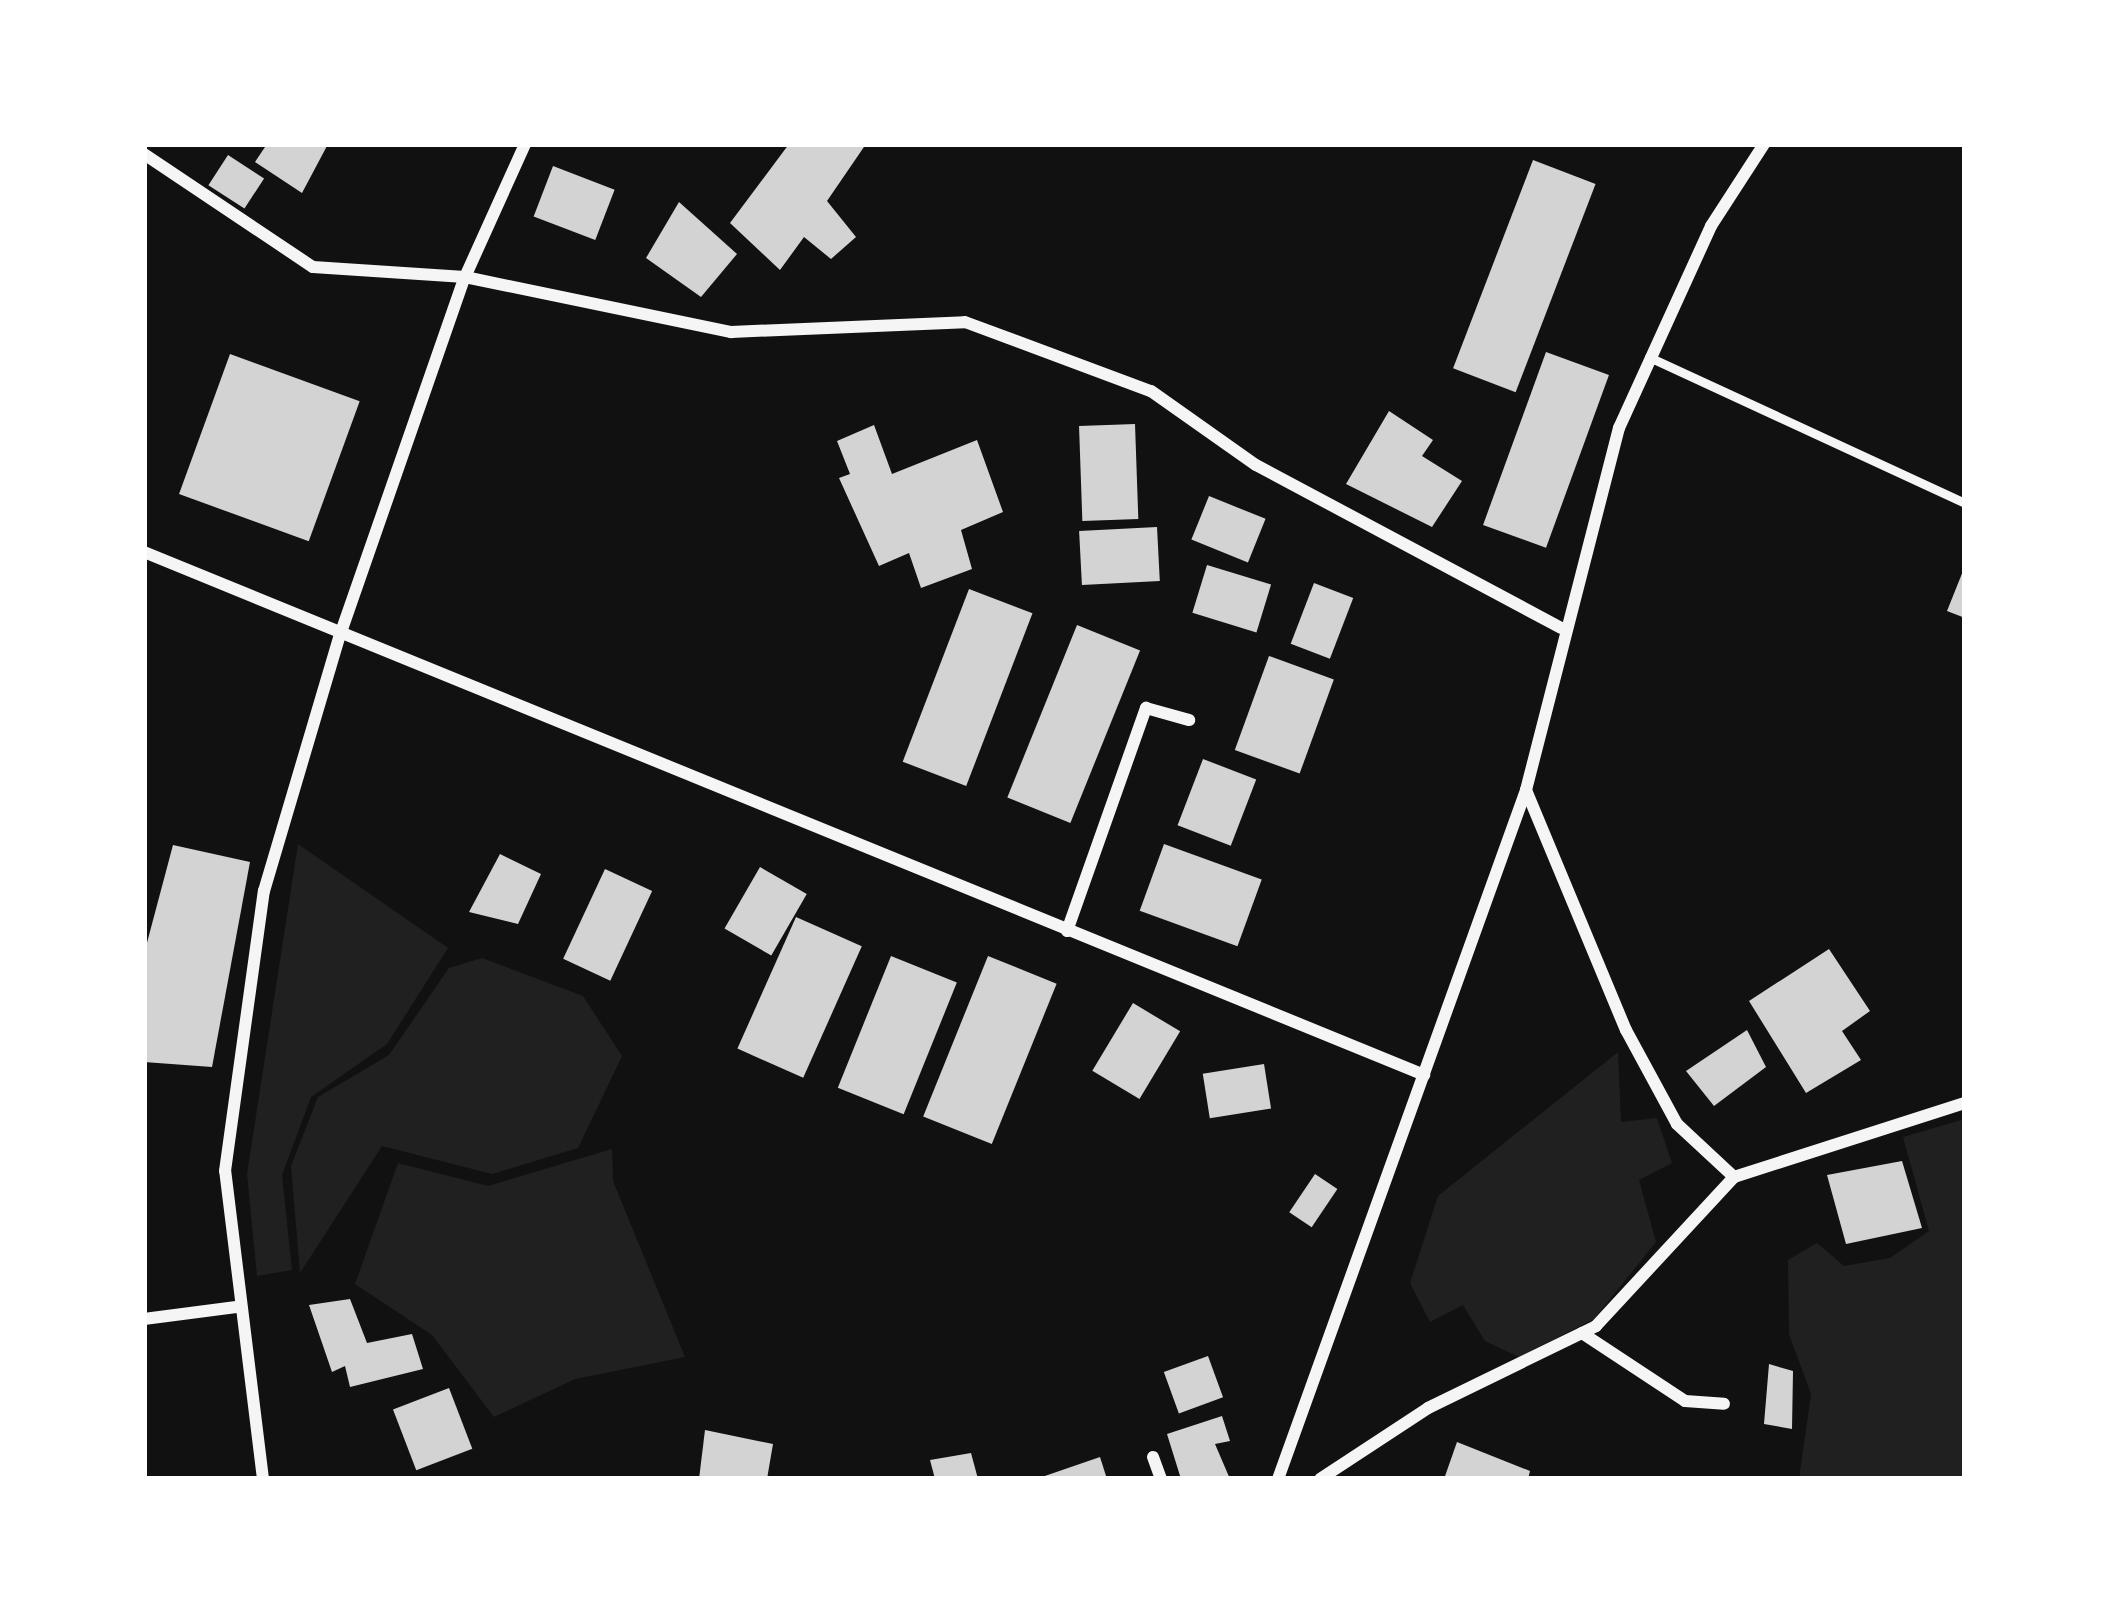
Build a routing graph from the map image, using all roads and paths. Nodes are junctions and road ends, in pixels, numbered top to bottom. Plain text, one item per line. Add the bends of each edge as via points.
1 (525, 144) edge
2 (1764, 144) edge
3 (144, 154) edge
4 (465, 277) junction
5 (1646, 356) junction
6 (1965, 503) edge
7 (144, 552) edge
8 (1562, 628) junction
9 (340, 634) junction
10 (1189, 720) dead end
11 (1526, 790) junction
12 (1067, 931) junction
13 (1424, 1076) junction
14 (1965, 1103) edge
15 (1734, 1177) junction
16 (236, 1307) junction
17 (144, 1319) edge
18 (1582, 1333) junction
19 (1724, 1404) dead end
20 (1153, 1457) dead end
21 (263, 1479) edge
22 (1161, 1479) edge
23 (1278, 1479) edge
24 (1320, 1479) edge

1 - 4 street
2 - 5 street
3 - 4 street via 313,267
4 - 8 street via 731,332 964,322 1151,391 1256,465
4 - 9 street
5 - 6 lane
5 - 8 street
7 - 9 street
8 - 11 street
9 - 12 street
9 - 16 street via 264,891 225,1172
10 - 12 street via 1146,709
11 - 13 street
11 - 15 street via 1626,1030 1677,1124
12 - 13 street
13 - 23 street
14 - 15 street
15 - 18 street
16 - 17 street
16 - 21 street
18 - 19 street via 1685,1401
18 - 24 street via 1428,1408
20 - 22 street

